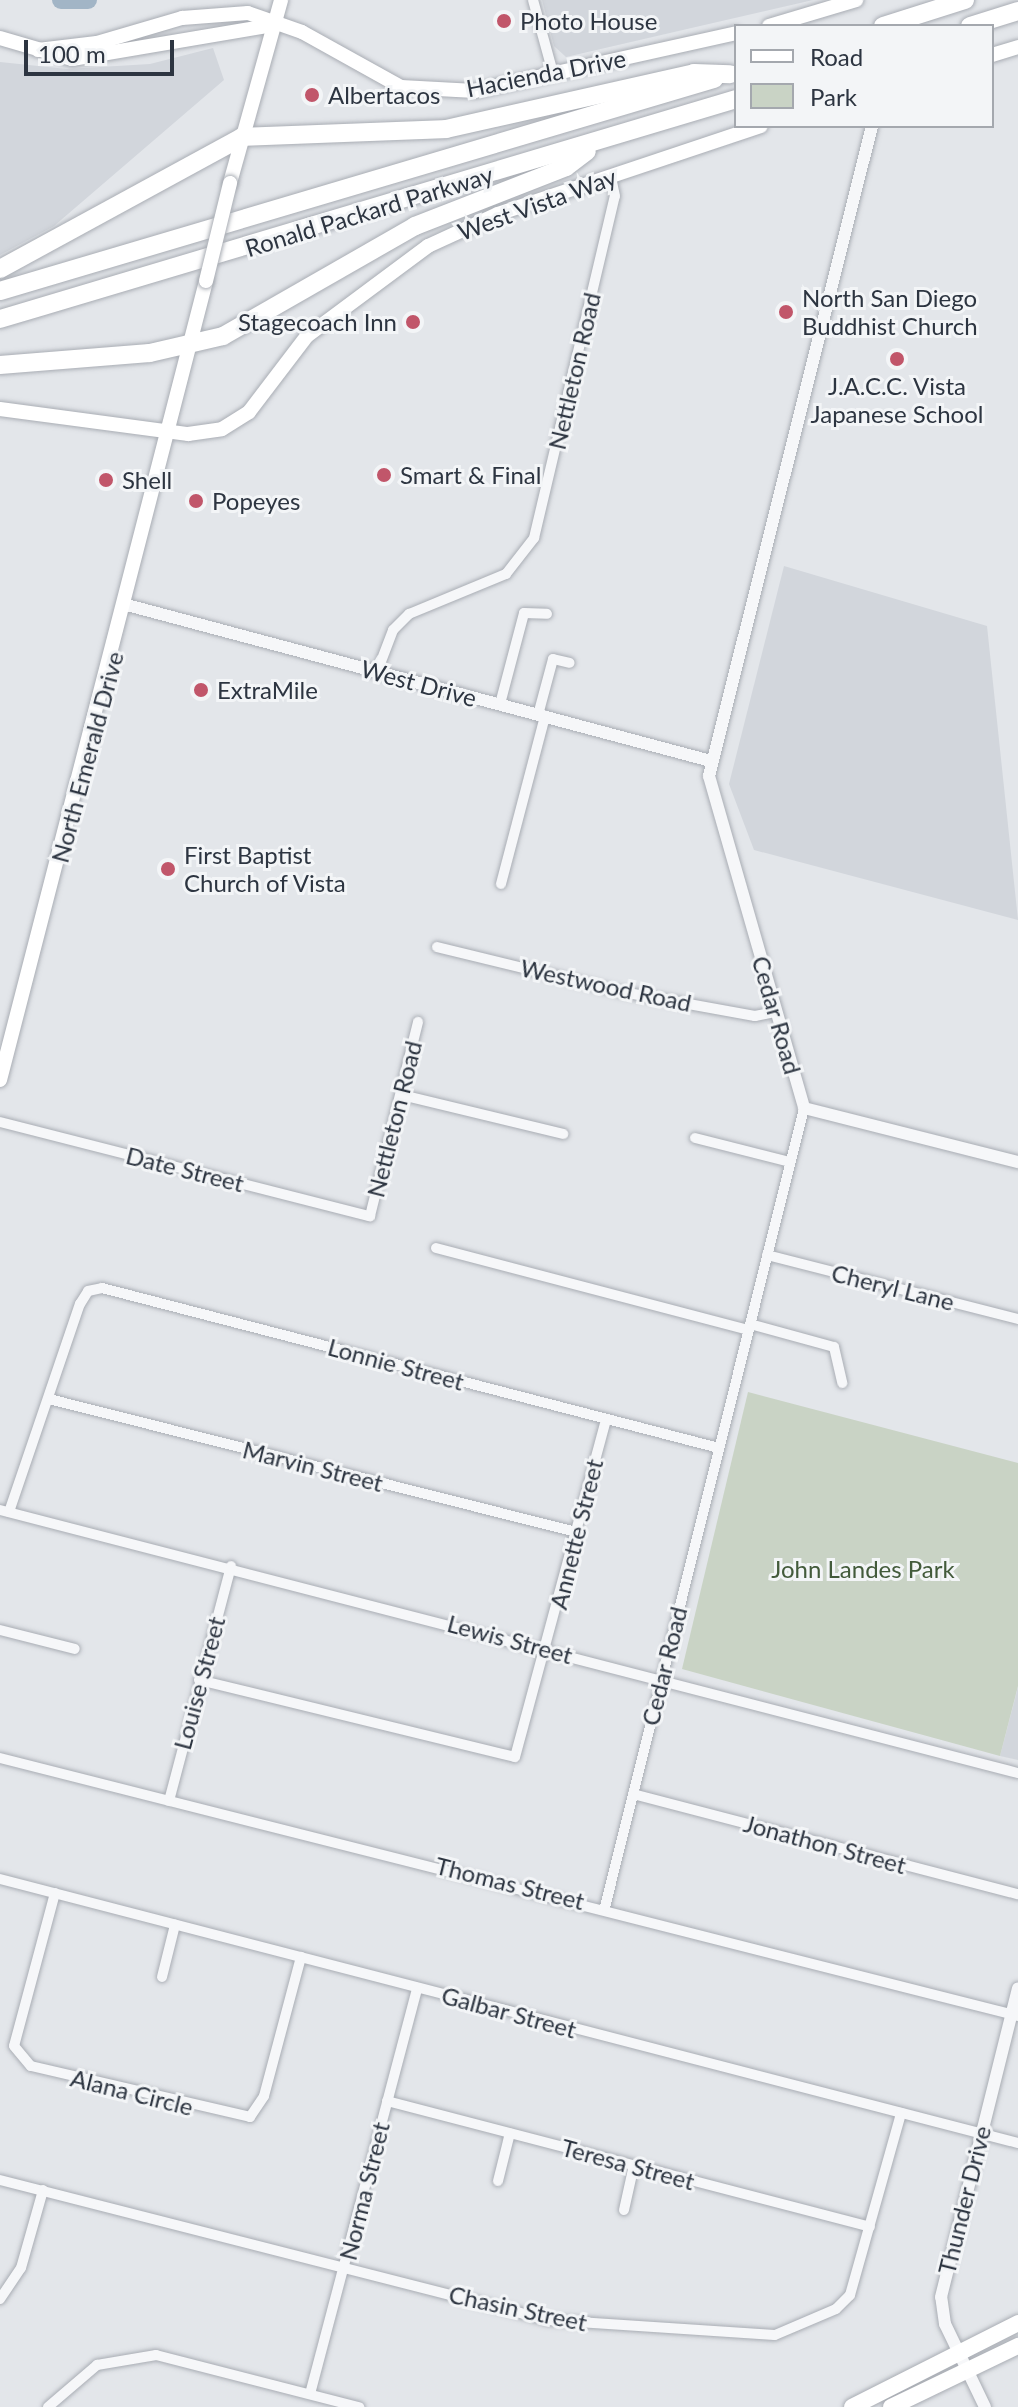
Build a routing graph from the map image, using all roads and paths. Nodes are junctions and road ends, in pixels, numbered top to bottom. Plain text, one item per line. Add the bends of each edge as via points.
1 (281, 0) edge
2 (533, 0) edge
3 (856, 0) edge
4 (965, 0) edge
5 (1018, 11) edge
6 (776, 24) edge
7 (889, 24) edge
8 (976, 24) edge
9 (274, 25) junction
10 (734, 33) edge
11 (0, 38) edge
12 (1018, 47) edge
13 (994, 54) edge
14 (553, 73) junction
15 (733, 73) edge
16 (734, 100) edge
17 (755, 128) edge
18 (871, 128) edge
19 (242, 137) junction
20 (596, 144) junction
21 (611, 177) junction
22 (0, 269) edge
23 (0, 291) edge
24 (0, 319) edge
25 (191, 344) junction
26 (0, 365) edge
27 (0, 409) edge
28 (169, 432) junction
29 (127, 605) junction
30 (547, 614) dead end
31 (570, 663) dead end
32 (377, 672) junction
33 (500, 704) junction
34 (542, 716) junction
35 (711, 761) junction
36 (501, 884) dead end
37 (437, 947) dead end
38 (775, 1012) junction
39 (418, 1022) dead end
40 (0, 1080) edge
41 (402, 1095) junction
42 (804, 1108) junction
43 (0, 1122) edge
44 (563, 1134) dead end
45 (695, 1138) dead end
46 (790, 1162) junction
47 (1018, 1162) edge
48 (370, 1216) joint
49 (436, 1248) dead end
50 (767, 1255) junction
51 (1018, 1319) edge
52 (749, 1327) junction
53 (842, 1383) dead end
54 (49, 1399) junction
55 (606, 1419) junction
56 (719, 1448) junction
57 (4, 1511) edge
58 (576, 1532) junction
59 (231, 1566) junction
60 (0, 1630) edge
61 (75, 1649) dead end
62 (547, 1649) junction
63 (660, 1679) junction
64 (199, 1680) junction
65 (0, 1758) edge
66 (1018, 1773) edge
67 (633, 1794) junction
68 (169, 1801) junction
69 (0, 1879) edge
70 (55, 1893) junction
71 (1018, 1894) edge
72 (605, 1907) junction
73 (175, 1925) junction
74 (301, 1957) junction
75 (162, 1977) dead end
76 (417, 1988) junction
77 (1018, 1988) edge
78 (1014, 2016) edge
79 (387, 2101) junction
80 (901, 2113) junction
81 (510, 2133) junction
82 (981, 2134) junction
83 (1018, 2143) edge
84 (634, 2165) junction
85 (0, 2180) edge
86 (498, 2181) dead end
87 (43, 2190) junction
88 (624, 2210) dead end
89 (870, 2227) junction
90 (344, 2269) junction
91 (0, 2299) edge
92 (1018, 2323) edge
93 (1018, 2346) edge
94 (958, 2354) junction
95 (966, 2373) junction
96 (310, 2394) junction
97 (48, 2407) edge
98 (359, 2407) edge
99 (852, 2407) edge
100 (891, 2407) edge
101 (985, 2407) edge

1 - 9 main road, North Emerald Drive
2 - 14 street
3 - 6 main road
4 - 7 highway
5 - 8 highway
9 - 11 main road, Hacienda Drive via 109,55 50,58
9 - 14 main road, Hacienda Drive via 302,32 401,87 475,91
9 - 19 main road, North Emerald Drive
10 - 14 main road, Hacienda Drive
12 - 13 main road
15 - 19 highway via 694,73 446,129
15 - 23 highway, Ronald Packard Parkway
16 - 20 highway, Ronald Packard Parkway
17 - 21 main road, West Vista Way
18 - 35 street, Cedar Road
19 - 22 highway
19 - 25 main road, North Emerald Drive, bridge
20 - 24 highway, Ronald Packard Parkway
20 - 25 highway via 566,167 415,226 223,336
21 - 28 main road, West Vista Way via 428,246 307,336 236,423 204,433
21 - 32 street, Nettleton Road via 615,196 534,538 506,574 409,614 393,630
25 - 26 highway
25 - 28 main road, North Emerald Drive
27 - 28 main road, West Vista Way
28 - 29 main road, North Emerald Drive
29 - 32 street, West Drive
29 - 40 main road, North Emerald Drive
30 - 33 street via 524,613
31 - 34 street via 553,659
32 - 33 street, West Drive
33 - 34 street, West Drive
34 - 35 street, West Drive
34 - 36 street
35 - 38 street, Cedar Road via 714,808
37 - 38 street, Westwood Road via 617,991 755,1016
38 - 42 street, Cedar Road
39 - 41 street, Nettleton Road
41 - 44 street
41 - 48 street, Nettleton Road
42 - 46 street, Cedar Road
42 - 47 street
43 - 48 street, Date Street
45 - 46 street
46 - 50 street, Cedar Road
49 - 52 street
50 - 51 street, Cheryl Lane
50 - 52 street, Cedar Road
52 - 53 street via 834,1347
52 - 56 street, Cedar Road
54 - 55 street, Lonnie Street via 80,1304 88,1291 102,1288
54 - 57 street
54 - 58 street, Marvin Street
55 - 56 street, Lonnie Street
55 - 58 street, Annette Street
56 - 63 street, Cedar Road
57 - 59 street, Lewis Street
58 - 62 street, Annette Street
59 - 62 street, Lewis Street
59 - 64 street, Louise Street
60 - 61 street
62 - 63 street, Lewis Street
62 - 64 street, Annette Street via 523,1743 505,1760
63 - 66 street, Lewis Street
63 - 67 street, Cedar Road
64 - 68 street, Louise Street
65 - 68 street, Thomas Street
67 - 71 street, Jonathon Street
67 - 72 street, Cedar Road
68 - 72 street, Thomas Street
69 - 70 street, Galbar Street
70 - 73 street, Galbar Street
70 - 74 street, Alana Circle via 14,2046 31,2066 250,2117 264,2096
72 - 78 street, Thomas Street
73 - 74 street, Galbar Street
73 - 75 street
74 - 76 street, Galbar Street
76 - 79 street, Norma Street
76 - 80 street, Galbar Street
77 - 78 street, Thunder Drive
78 - 82 street, Thunder Drive
79 - 81 street, Teresa Street
79 - 90 street, Norma Street
80 - 82 street, Galbar Street
80 - 89 street, Chasin Street
81 - 84 street, Teresa Street
81 - 86 street
82 - 83 street, Galbar Street
82 - 94 street, Thunder Drive via 941,2297
84 - 88 street
84 - 89 street, Teresa Street
85 - 87 street, Chasin Street
87 - 90 street, Chasin Street
87 - 91 street via 21,2268
89 - 90 street, Chasin Street via 850,2295 836,2309 775,2335 548,2320
90 - 96 street, Norma Street
92 - 94 main road
93 - 95 main road
94 - 95 street, Thunder Drive
94 - 99 main road
95 - 100 main road
95 - 101 street, Thunder Drive
96 - 97 street via 156,2355 126,2356 97,2365
96 - 98 street

